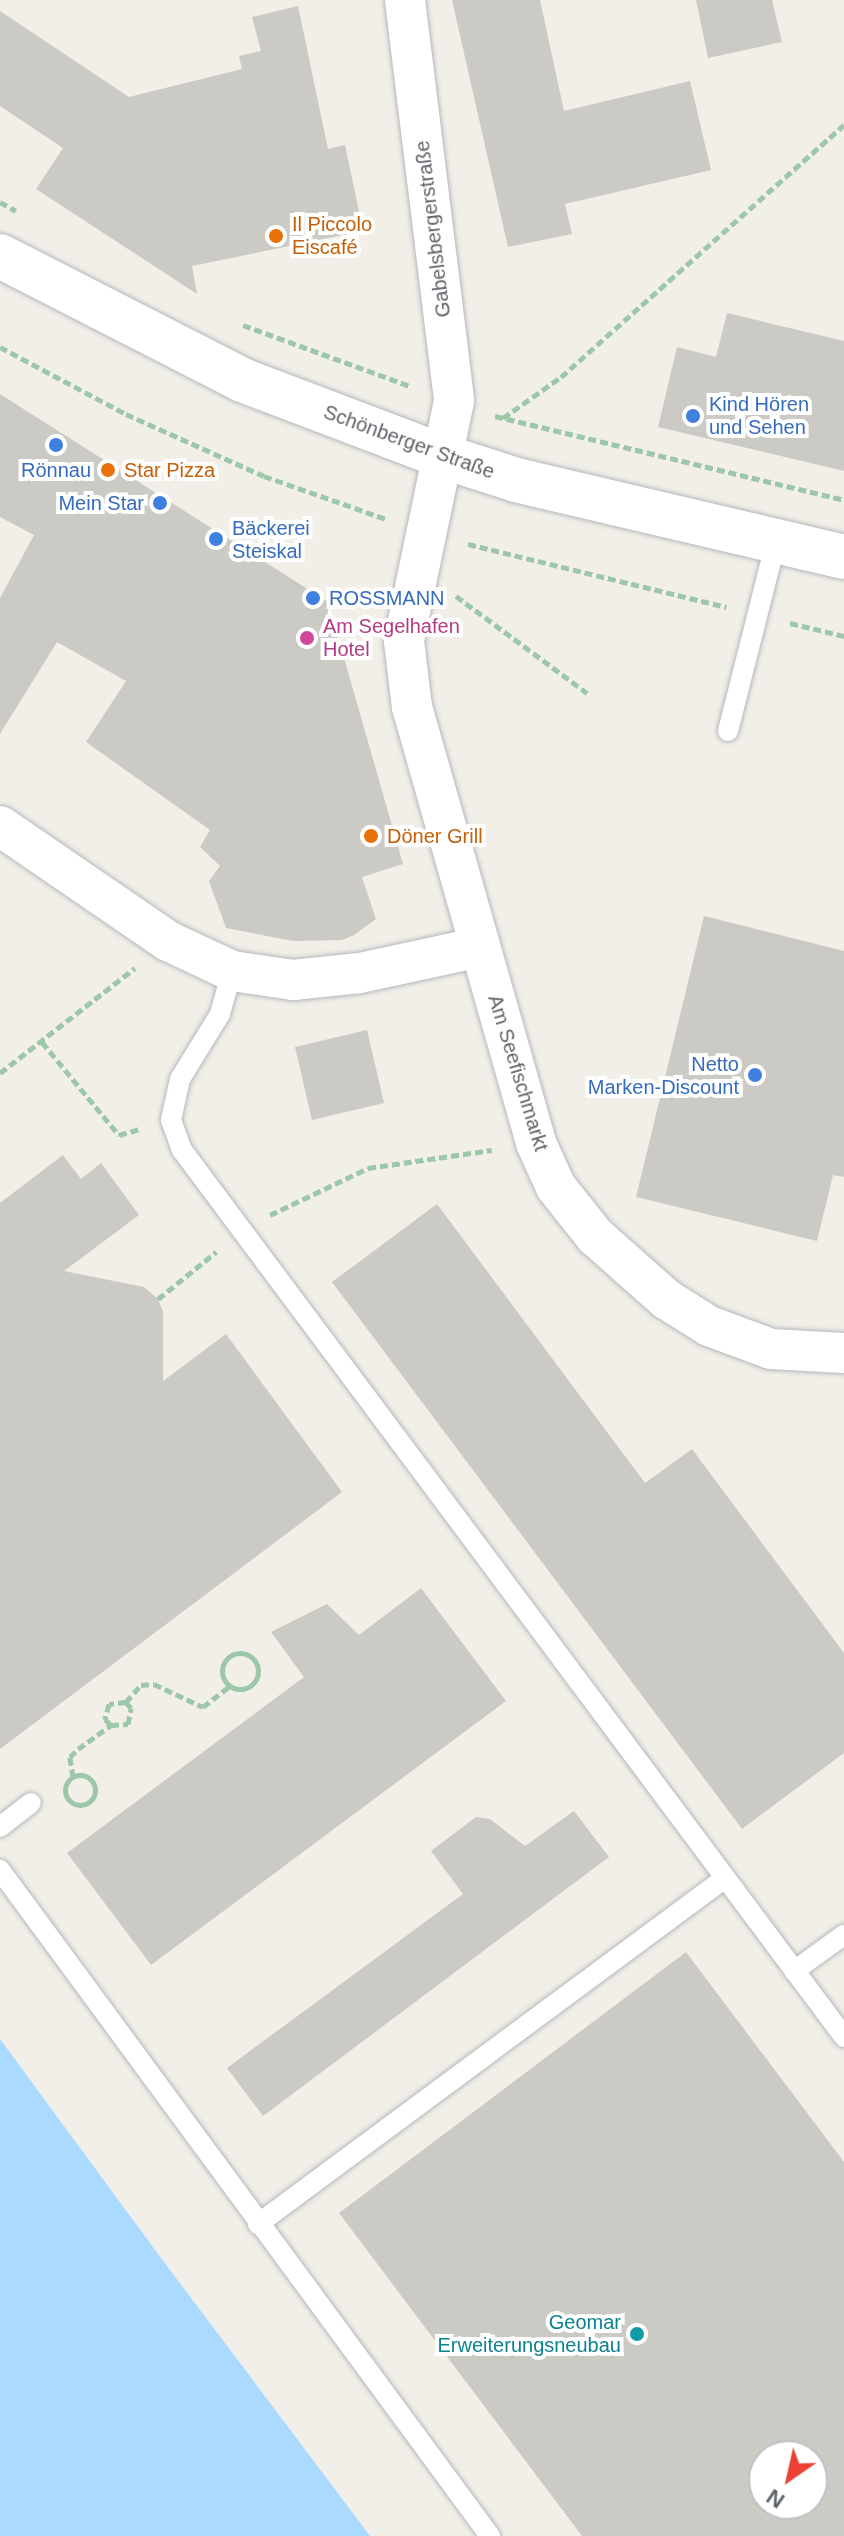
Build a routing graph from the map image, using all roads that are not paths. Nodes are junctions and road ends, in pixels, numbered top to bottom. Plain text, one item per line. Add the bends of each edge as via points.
1 (405, 0) edge
2 (0, 256) edge
3 (445, 457) junction
4 (776, 541) junction
5 (844, 557) edge
6 (728, 731) dead end
7 (0, 826) edge
8 (480, 947) junction
9 (232, 971) junction
10 (844, 1353) edge
11 (31, 1803) dead end
12 (0, 1827) edge
13 (0, 1870) edge
14 (725, 1878) junction
15 (844, 1935) edge
16 (794, 1971) junction
17 (844, 2037) edge
18 (258, 2224) junction
19 (490, 2536) edge

1 - 3 street, Gabelsbergerstraße via 454,401
2 - 3 street, Schönberger Straße via 242,380
3 - 4 street, Schönberger Straße via 516,480
3 - 8 street, Am Seefischmarkt via 404,641 412,707
4 - 5 street, Schönberger Straße
4 - 6 lane
7 - 9 street via 168,941
8 - 9 street via 360,973 293,980
8 - 10 street, Am Seefischmarkt via 536,1143 556,1187 595,1236 666,1299 709,1326 771,1349
9 - 14 lane via 220,1014 180,1079 171,1120 182,1150
11 - 12 lane
13 - 18 lane
14 - 16 lane
14 - 18 lane
15 - 16 lane
16 - 17 lane
18 - 19 lane

